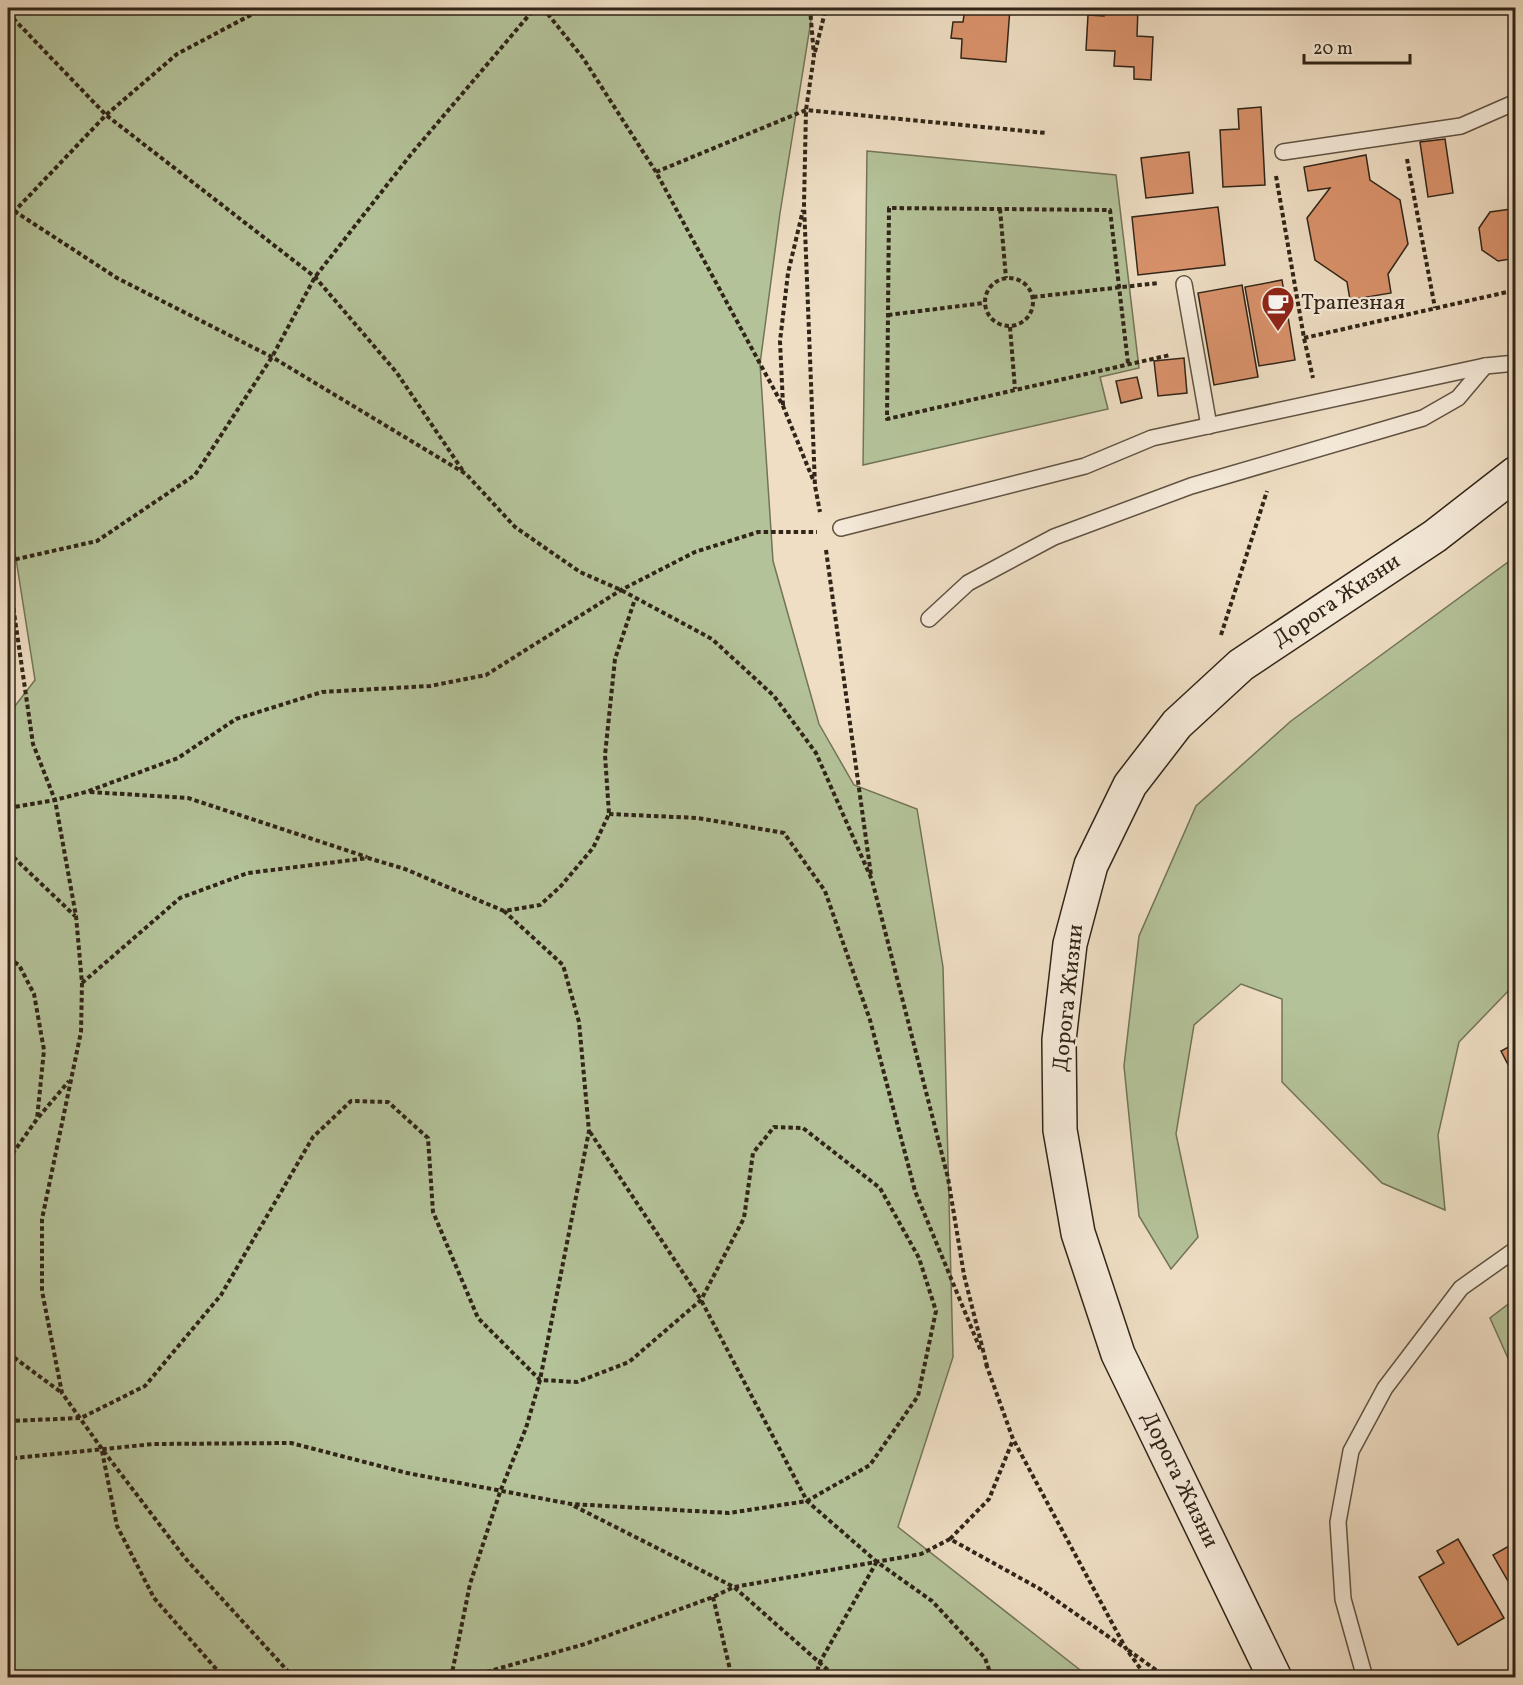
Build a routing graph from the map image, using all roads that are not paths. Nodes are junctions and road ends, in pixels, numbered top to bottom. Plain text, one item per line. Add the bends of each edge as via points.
1 (1515, 102) edge
2 (1283, 152) road end
3 (1184, 284) road end
4 (1515, 363) edge
5 (1485, 366) junction
6 (1209, 426) junction
7 (1515, 473) edge
8 (841, 528) road end
9 (929, 619) dead end
10 (1515, 1250) edge
11 (1275, 1677) edge
12 (1365, 1677) edge

1 - 2 lane via 1461,126
3 - 6 lane
4 - 5 lane
5 - 6 lane
5 - 9 lane via 1458,398 1423,418 1191,486 1054,537 968,583
6 - 8 lane via 1152,438 1085,466
7 - 11 main road, Дорога Жизни via 1435,536 1241,665 1177,724 1130,785 1091,865 1070,944 1059,1040 1060,1130 1078,1233 1118,1354
10 - 12 lane via 1461,1288 1385,1388 1351,1451 1338,1522 1343,1599

